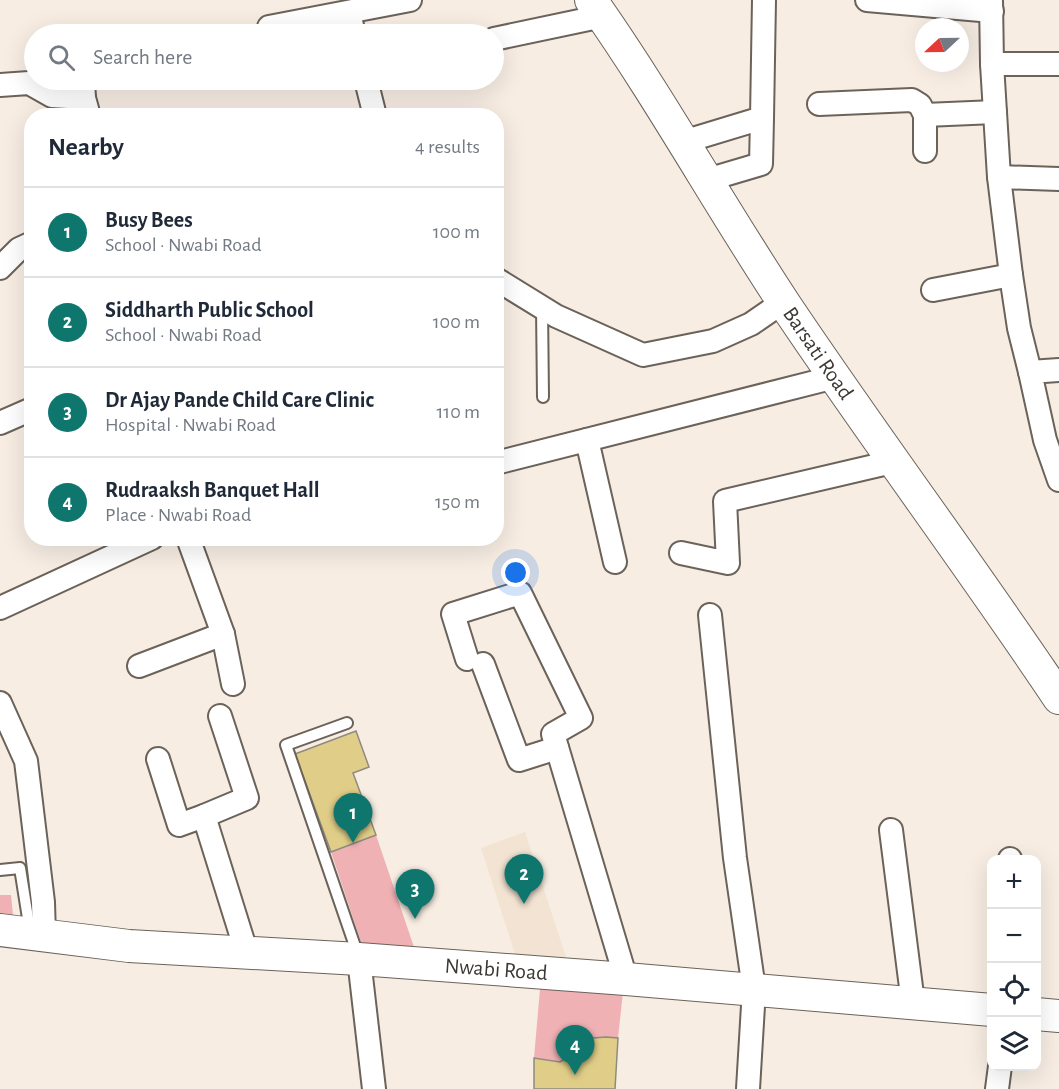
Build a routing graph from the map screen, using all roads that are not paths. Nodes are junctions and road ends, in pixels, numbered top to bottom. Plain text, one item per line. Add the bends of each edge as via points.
1 (410, 0) edge
2 (764, 0) edge
3 (867, 0) edge
4 (595, 4) edge
5 (991, 5) edge
6 (351, 24) edge
7 (504, 36) edge
8 (992, 64) junction
9 (1059, 64) edge
10 (24, 83) edge
11 (0, 85) edge
12 (41, 90) edge
13 (368, 90) edge
14 (86, 98) edge
15 (819, 104) dead end
16 (373, 108) edge
17 (995, 112) junction
18 (925, 115) junction
19 (762, 118) junction
20 (683, 142) junction
21 (925, 151) dead end
22 (999, 177) junction
23 (1059, 179) edge
24 (707, 180) junction
25 (24, 247) edge
26 (0, 268) edge
27 (1011, 275) junction
28 (504, 284) edge
29 (933, 290) dead end
30 (783, 302) junction
31 (542, 307) junction
32 (1059, 370) edge
33 (1030, 372) junction
34 (835, 377) junction
35 (543, 397) dead end
36 (24, 412) edge
37 (0, 423) edge
38 (587, 440) junction
39 (504, 461) edge
40 (892, 462) junction
41 (1059, 480) edge
42 (119, 546) edge
43 (191, 546) edge
44 (681, 553) dead end
45 (615, 562) dead end
46 (0, 608) edge
47 (710, 615) dead end
48 (223, 634) junction
49 (139, 666) dead end
50 (233, 684) dead end
51 (1059, 698) edge
52 (0, 703) edge
53 (220, 716) dead end
54 (347, 723) dead end
55 (557, 748) junction
56 (158, 759) dead end
57 (204, 816) junction
58 (891, 830) dead end
59 (0, 870) edge
60 (25, 933) edge
61 (247, 954) junction
62 (359, 959) junction
63 (626, 979) junction
64 (754, 989) junction
65 (913, 1003) junction
66 (987, 1010) edge
67 (1041, 1014) edge
68 (1059, 1016) edge
69 (999, 1071) edge
70 (374, 1089) edge
71 (748, 1089) edge
72 (997, 1089) edge

1 - 6 street
2 - 19 street
3 - 5 street
4 - 7 street
4 - 20 street, Barsati Road
5 - 8 street
8 - 9 street
8 - 17 street
10 - 11 street
12 - 14 street via 52,96
13 - 16 street
15 - 18 street via 912,100
17 - 18 street
17 - 22 street
18 - 21 street
19 - 20 street
19 - 24 street via 761,164
20 - 24 street, Barsati Road
22 - 23 street
22 - 27 street
24 - 30 street, Barsati Road
25 - 26 street
27 - 29 street
27 - 33 street
28 - 31 street
30 - 31 street via 752,324 713,341 643,355
30 - 34 street, Barsati Road
31 - 35 lane
32 - 33 street
33 - 41 street via 1045,440
34 - 38 street
34 - 40 street, Barsati Road
36 - 37 street
38 - 39 street
38 - 45 street
40 - 44 street via 725,501 728,563
40 - 51 street, Barsati Road
42 - 46 street
43 - 48 street
47 - 64 street via 735,858
48 - 49 street
48 - 50 street
52 - 60 street via 26,761 43,902
53 - 57 street via 247,798
54 - 62 lane via 286,744
55 - 55 street via 553,734 581,718 520,593 453,614 519,760
55 - 63 street
56 - 57 street via 179,825
57 - 61 street
58 - 65 street
59 - 60 lane via 20,868
60 - 61 street, Nwabi Road via 129,946
61 - 62 street, Nwabi Road
62 - 63 street, Nwabi Road
62 - 70 street
63 - 64 street, Nwabi Road
64 - 65 street, Nwabi Road
64 - 71 street
65 - 66 street, Nwabi Road
67 - 68 street
69 - 72 street

